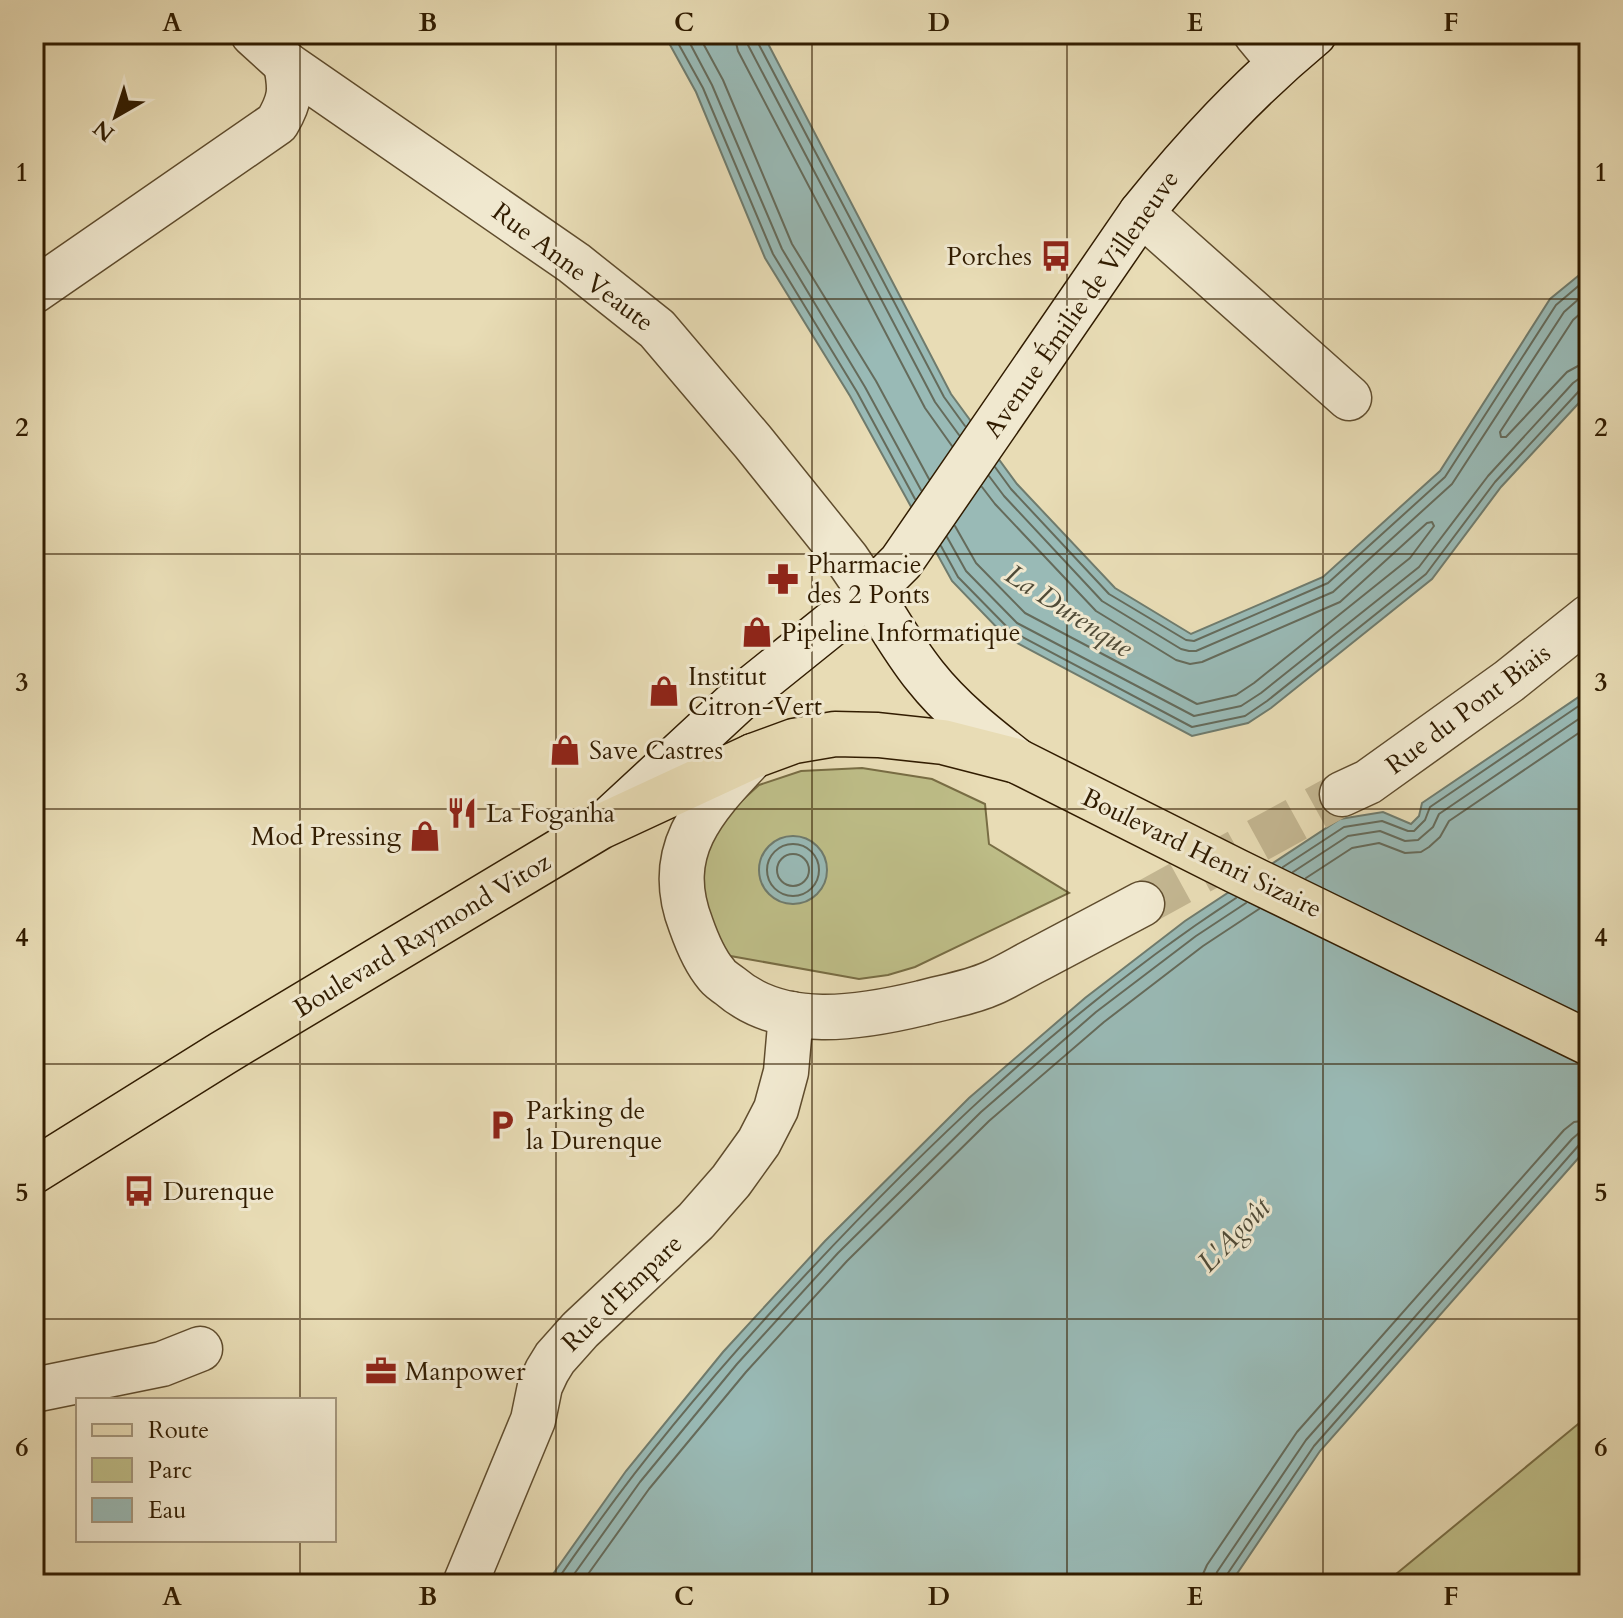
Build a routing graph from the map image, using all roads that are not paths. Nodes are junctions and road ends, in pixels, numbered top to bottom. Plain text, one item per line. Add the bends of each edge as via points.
1 (253, 34) edge
2 (1314, 34) edge
3 (1268, 48) edge
4 (286, 64) junction
5 (1141, 213) junction
6 (34, 291) edge
7 (1349, 398) dead end
8 (870, 593) junction
9 (1589, 617) edge
10 (753, 756) junction
11 (1017, 761) junction
12 (1342, 794) tunnel mouth
13 (600, 827) junction
14 (1142, 904) tunnel mouth
15 (791, 1014) junction
16 (1589, 1043) edge
17 (34, 1171) edge
18 (200, 1349) dead end
19 (34, 1390) edge
20 (465, 1584) edge

1 - 4 street, Rue Anne Veaute
2 - 3 street, Avenue Émilie de Villeneuve
3 - 5 street, Avenue Émilie de Villeneuve via 1235,106
4 - 6 street via 287,106 277,123
4 - 8 street, Rue Anne Veaute via 644,316 753,442
5 - 7 street
5 - 8 street, Avenue Émilie de Villeneuve via 901,562
8 - 11 street, Boulevard Henri Sizaire via 926,677 977,730
8 - 13 street, Avenue Émilie de Villeneuve via 747,692
9 - 12 street, Rue du Pont Biais via 1509,681 1368,782
10 - 11 main road, Boulevard Raymond Vitoz via 794,741 849,734 943,742
10 - 13 main road, Boulevard Raymond Vitoz
10 - 15 street via 705,810 687,843 682,896 716,974 742,997
11 - 16 main road, Boulevard Henri Sizaire
13 - 17 main road, Boulevard Raymond Vitoz
14 - 15 street via 990,984 885,1012
15 - 20 street, Rue d'Empare via 786,1072 759,1142 696,1221 555,1358
18 - 19 street via 162,1364

